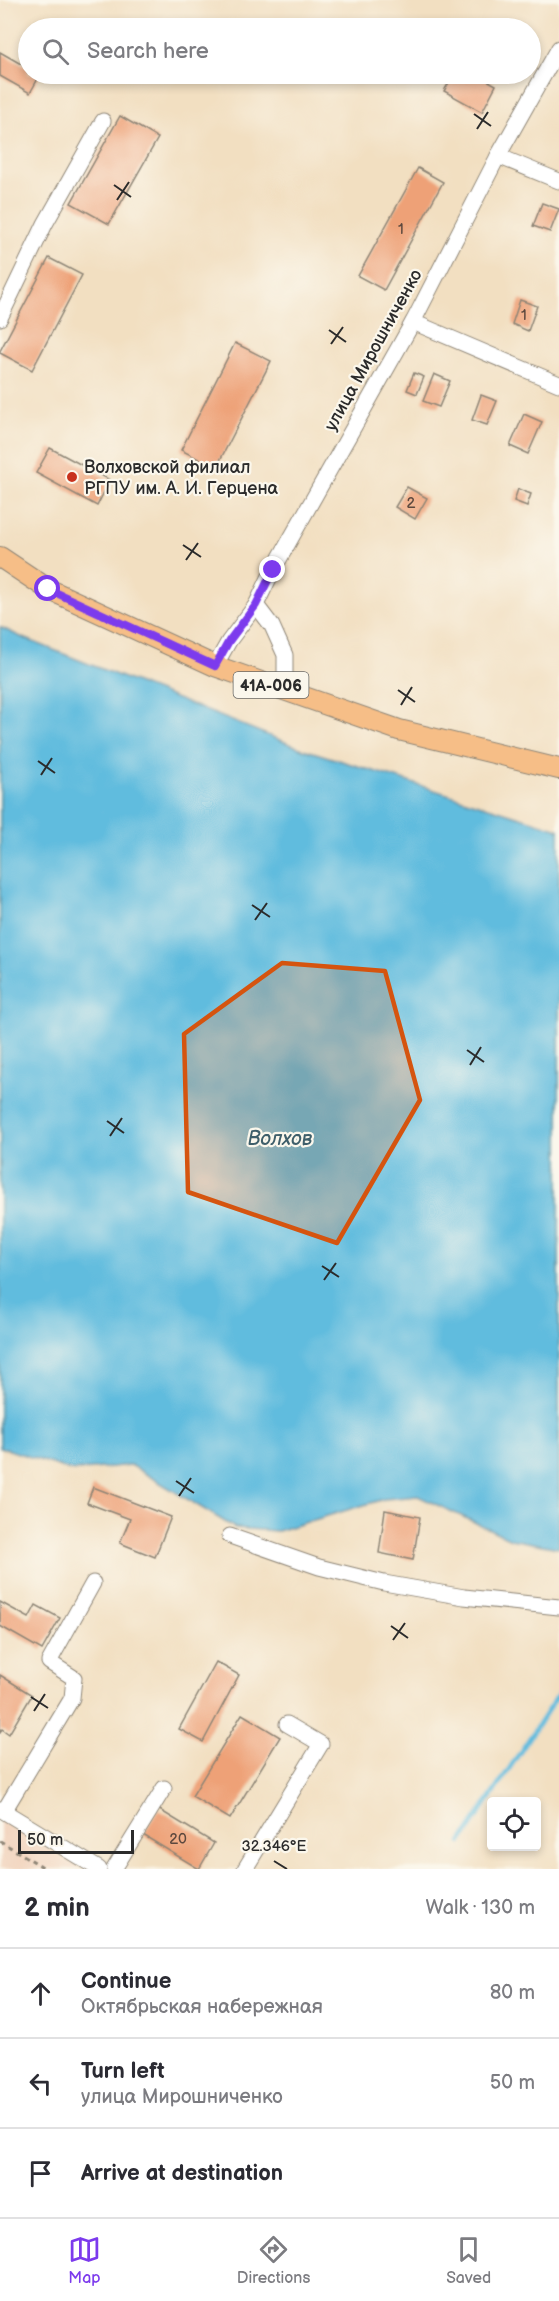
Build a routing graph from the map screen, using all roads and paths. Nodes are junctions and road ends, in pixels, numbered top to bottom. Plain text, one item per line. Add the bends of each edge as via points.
1 (559, 48) edge
2 (541, 80) edge
3 (539, 84) edge
4 (104, 121) dead end
5 (498, 156) junction
6 (559, 181) edge
7 (0, 318) edge
8 (413, 322) junction
9 (559, 384) edge
10 (0, 557) edge
11 (256, 605) junction
12 (215, 666) junction
13 (285, 690) junction
14 (559, 769) edge
15 (230, 1536) dead end
16 (93, 1583) dead end
17 (559, 1607) edge
18 (287, 1724) dead end
19 (164, 1788) dead end
20 (2, 1810) edge
21 (0, 1841) edge
22 (46, 1869) edge
23 (99, 1869) edge
24 (114, 1869) edge
25 (245, 1869) edge

1 - 2 street, улица Мирошниченко
3 - 5 street, улица Мирошниченко
4 - 7 street via 45,224
5 - 6 street
5 - 8 street, улица Мирошниченко
8 - 9 street
8 - 11 street, улица Мирошниченко
10 - 12 main road, 41А-006 via 48,589
11 - 12 street, улица Мирошниченко
11 - 13 street via 272,626 285,655
12 - 13 main road, 41А-006
13 - 14 main road, 41А-006 via 399,730
15 - 17 street via 318,1567 384,1583 464,1597
16 - 20 street via 49,1662 74,1678 72,1698
18 - 25 street via 321,1744
19 - 24 street
20 - 23 street
21 - 22 path

